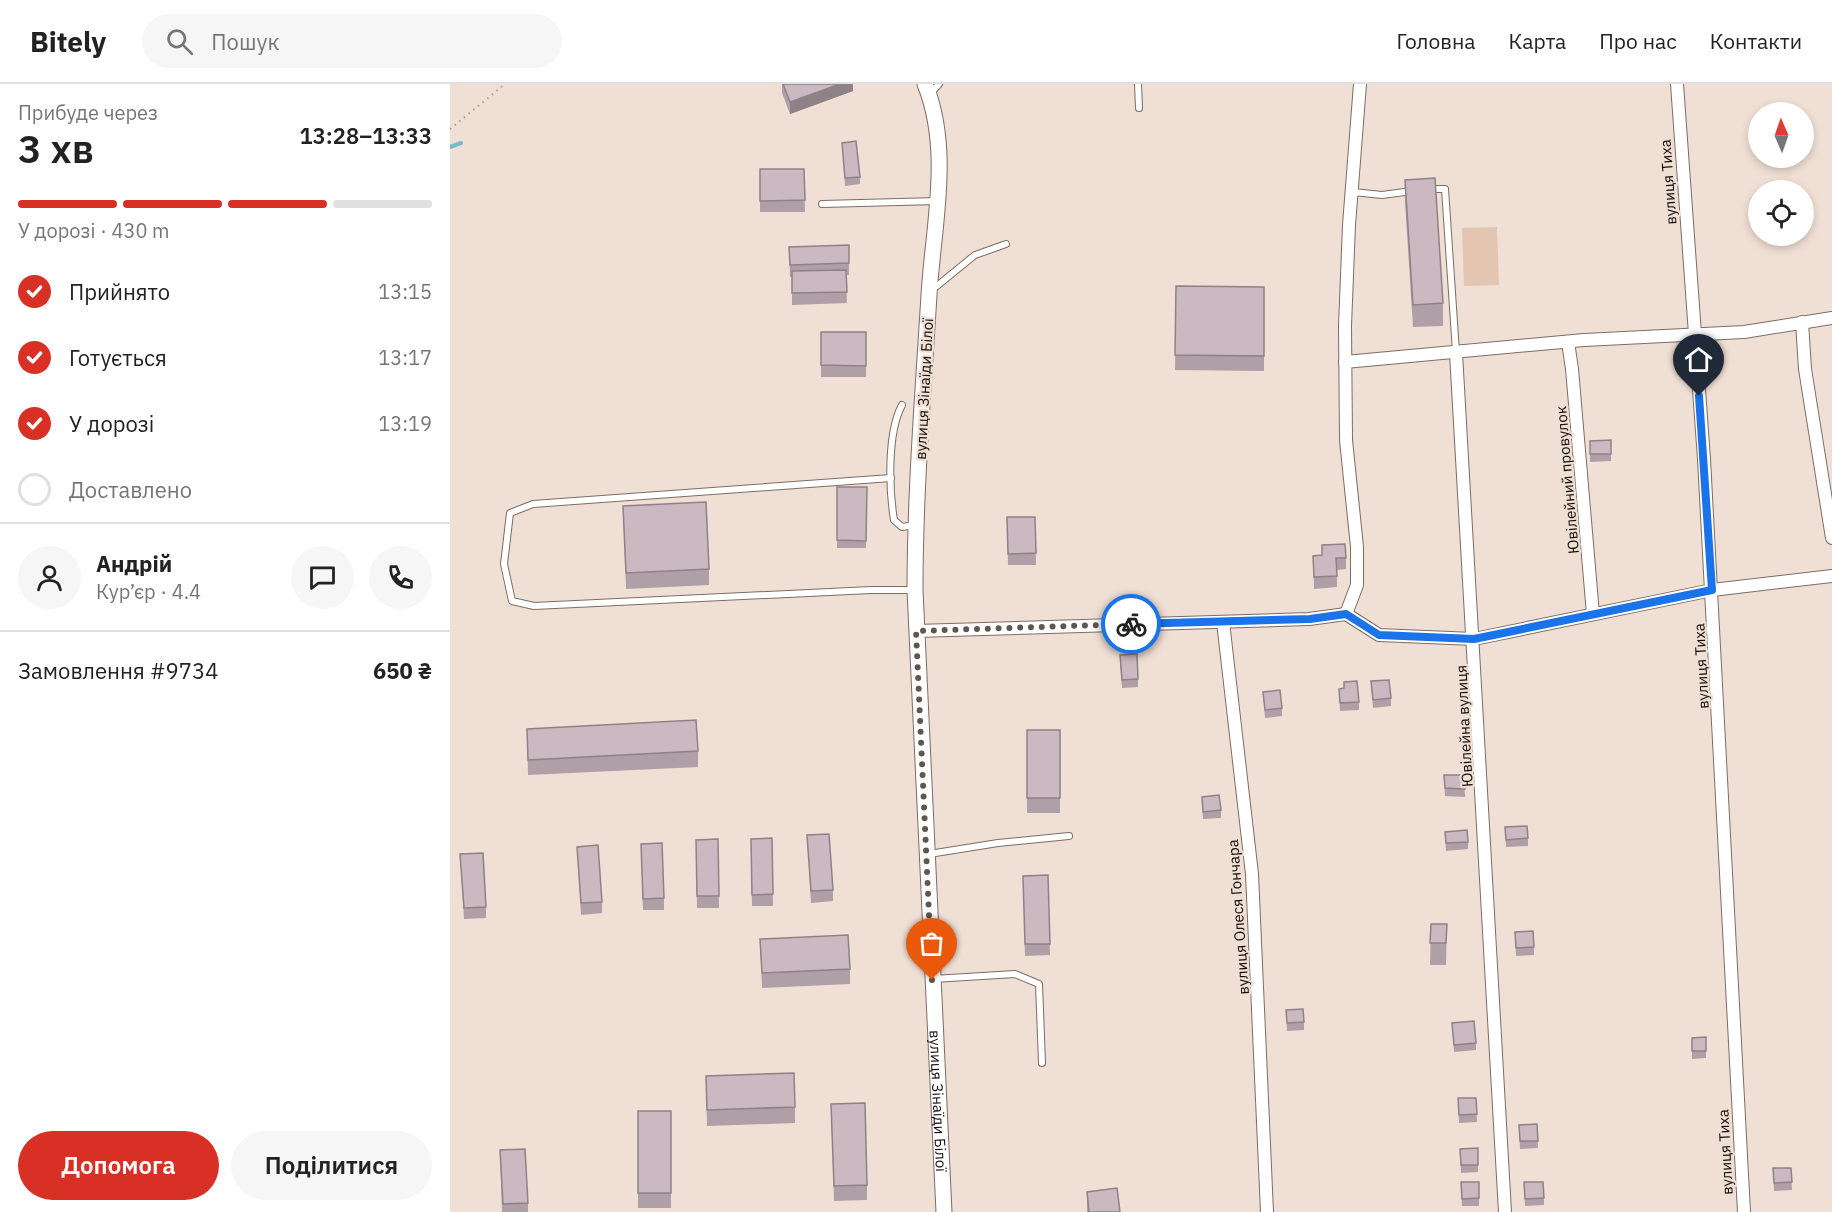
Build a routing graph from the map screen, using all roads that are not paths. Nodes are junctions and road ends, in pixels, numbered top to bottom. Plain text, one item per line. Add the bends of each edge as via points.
1 (1138, 84) edge
2 (1360, 84) edge
3 (1677, 84) edge
4 (931, 88) edge
5 (1139, 108) dead end
6 (1353, 192) junction
7 (938, 201) junction
8 (822, 204) dead end
9 (1006, 244) dead end
10 (929, 293) junction
11 (1832, 318) edge
12 (1802, 322) junction
13 (1693, 334) junction
14 (1568, 342) junction
15 (1456, 353) junction
16 (1345, 362) junction
17 (902, 405) dead end
18 (891, 478) junction
19 (915, 525) junction
20 (1832, 538) edge
21 (1832, 576) edge
22 (915, 590) junction
23 (1712, 590) junction
24 (1346, 614) junction
25 (1593, 615) junction
26 (1223, 622) junction
27 (916, 631) junction
28 (1474, 639) junction
29 (1069, 836) dead end
30 (928, 854) junction
31 (932, 980) junction
32 (1042, 1063) dead end
33 (944, 1212) edge
34 (1267, 1212) edge
35 (1504, 1212) edge
36 (1743, 1212) edge

1 - 5 lane
2 - 6 street
3 - 13 street, вулиця Тиха
4 - 7 street, вулиця Зінаїди Білої via 938,148
6 - 15 lane, Ювілейна вулиця via 1382,195 1445,189
6 - 16 street
7 - 8 lane
7 - 10 street, вулиця Зінаїди Білої
9 - 10 lane via 975,255
10 - 19 street, вулиця Зінаїди Білої
11 - 12 street
12 - 13 street via 1744,332
12 - 20 street via 1805,369
13 - 14 street
13 - 23 street, вулиця Тиха
14 - 15 street
14 - 25 street, Ювілейний провулок
15 - 16 street
15 - 28 street, Ювілейна вулиця
16 - 24 street via 1346,440 1357,546 1357,585
17 - 18 lane via 894,433
18 - 19 lane via 894,520 902,526
18 - 22 lane via 532,504 510,513 504,564 512,601 534,606
19 - 22 street, вулиця Зінаїди Білої
21 - 23 street
22 - 27 street, вулиця Зінаїди Білої
23 - 25 street
23 - 36 street, вулиця Тиха
24 - 26 street
24 - 28 street via 1379,635
25 - 28 street
26 - 27 street
26 - 34 street, вулиця Олеся Гончара via 1252,874
27 - 30 street, вулиця Зінаїди Білої
28 - 35 street, Ювілейна вулиця
29 - 30 lane
30 - 31 street, вулиця Зінаїди Білої
31 - 32 lane via 1015,974 1039,984
31 - 33 street, вулиця Зінаїди Білої

